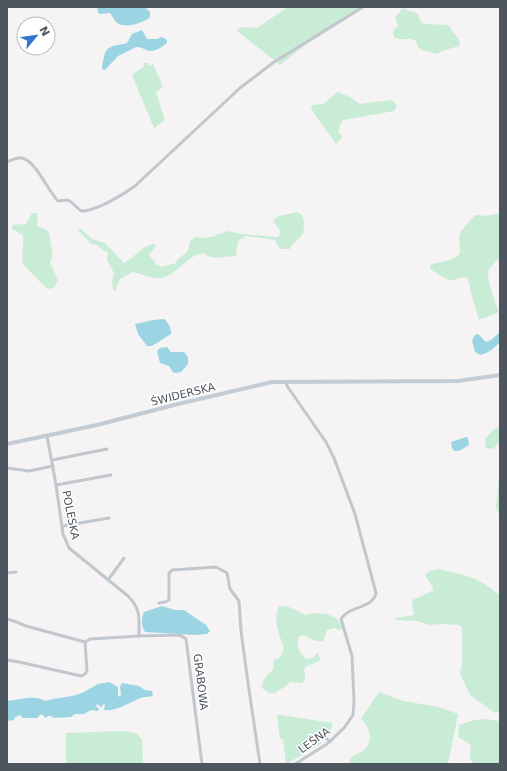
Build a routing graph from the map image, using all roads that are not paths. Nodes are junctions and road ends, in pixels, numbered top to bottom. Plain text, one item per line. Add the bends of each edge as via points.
1 (363, 7) edge
2 (7, 162) edge
3 (500, 375) edge
4 (286, 382) junction
5 (47, 436) junction
6 (7, 444) edge
7 (107, 448) dead end
8 (52, 460) junction
9 (53, 466) junction
10 (7, 468) edge
11 (111, 475) dead end
12 (56, 485) junction
13 (109, 518) dead end
14 (63, 526) junction
15 (124, 558) dead end
16 (16, 572) dead end
17 (7, 573) edge
18 (108, 580) junction
19 (160, 603) dead end
20 (7, 619) edge
21 (139, 636) junction
22 (85, 642) junction
23 (7, 660) edge
24 (321, 738) dead end
25 (330, 742) junction
26 (202, 764) edge
27 (260, 764) edge
28 (295, 764) edge

1 - 2 street via 274,62 240,88 123,194 85,212 70,201 56,200 34,167 25,159
3 - 4 street, ŚWIDERSKA via 458,380
4 - 5 street, ŚWIDERSKA via 254,385
4 - 25 street, LEŚNA via 334,458 355,514 376,592 374,598 364,606 346,613 341,619 352,656 354,710 350,720
5 - 6 street, ŚWIDERSKA
5 - 8 street, POLESKA
7 - 8 street
8 - 9 street, POLESKA
9 - 10 street via 29,471
9 - 12 street, POLESKA
11 - 12 street
12 - 14 street, POLESKA
13 - 14 street
14 - 18 street, POLESKA via 69,548
15 - 18 street
16 - 17 street
18 - 21 street, POLESKA via 136,605
19 - 27 street via 169,600 169,573 172,570 216,567 227,573 230,589 239,601
20 - 22 street
21 - 22 street, GRABOWA
21 - 26 street, GRABOWA via 180,635 186,639
22 - 23 street via 87,671 81,676
24 - 25 street via 326,738
25 - 28 street, LEŚNA

